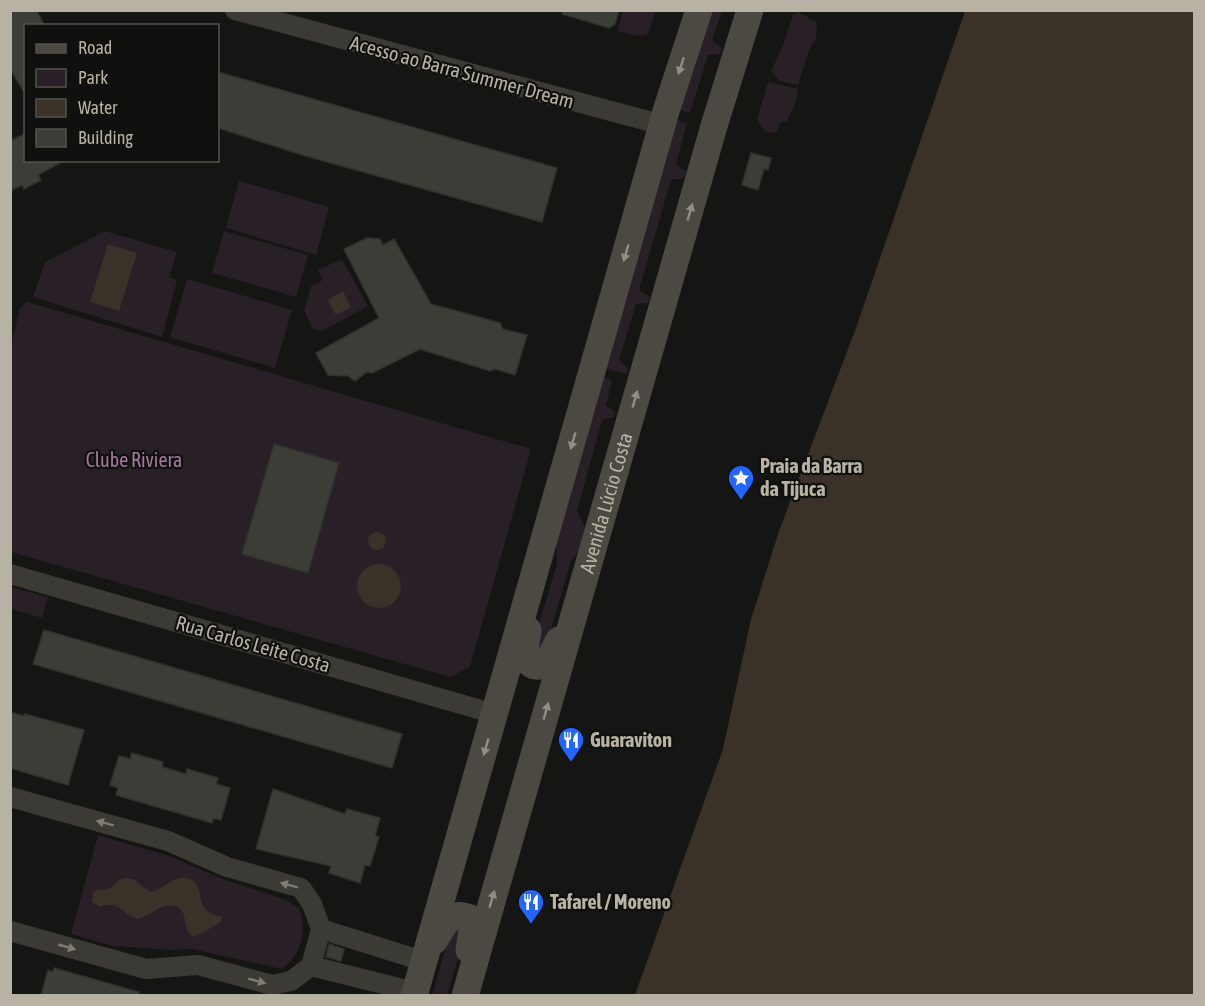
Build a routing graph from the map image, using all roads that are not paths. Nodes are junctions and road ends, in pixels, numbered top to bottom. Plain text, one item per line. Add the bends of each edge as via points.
1 (236, 10) edge
2 (699, 10) edge
3 (750, 10) edge
4 (261, 14) edge
5 (663, 125) junction
6 (536, 570) junction
7 (10, 574) edge
8 (578, 596) junction
9 (495, 714) junction
10 (10, 796) edge
11 (321, 929) junction
12 (10, 931) edge
13 (375, 946) junction
14 (425, 957) junction
15 (311, 966) junction
16 (367, 979) junction
17 (414, 994) edge
18 (463, 996) edge

1 - 4 street, Acesso ao Barra Summer Dream
2 -> 5 main road
8 -> 3 main road, Avenida Lúcio Costa
4 - 5 street, Acesso ao Barra Summer Dream
5 -> 6 main road
6 - 8 main road via 524,657 530,666 546,665
6 - 9 main road
7 - 9 street, Rua Carlos Leite Costa
18 -> 8 main road, Avenida Lúcio Costa
9 -> 14 main road
11 -> 10 street via 312,903 301,888 226,867 168,841
11 - 13 street
11 - 15 street
12 -> 15 street via 146,969 198,965 272,985 291,981
13 - 14 street
13 - 16 street
14 - 17 main road
14 - 18 main road via 448,920 454,915 470,918
15 - 16 street
16 - 17 street

